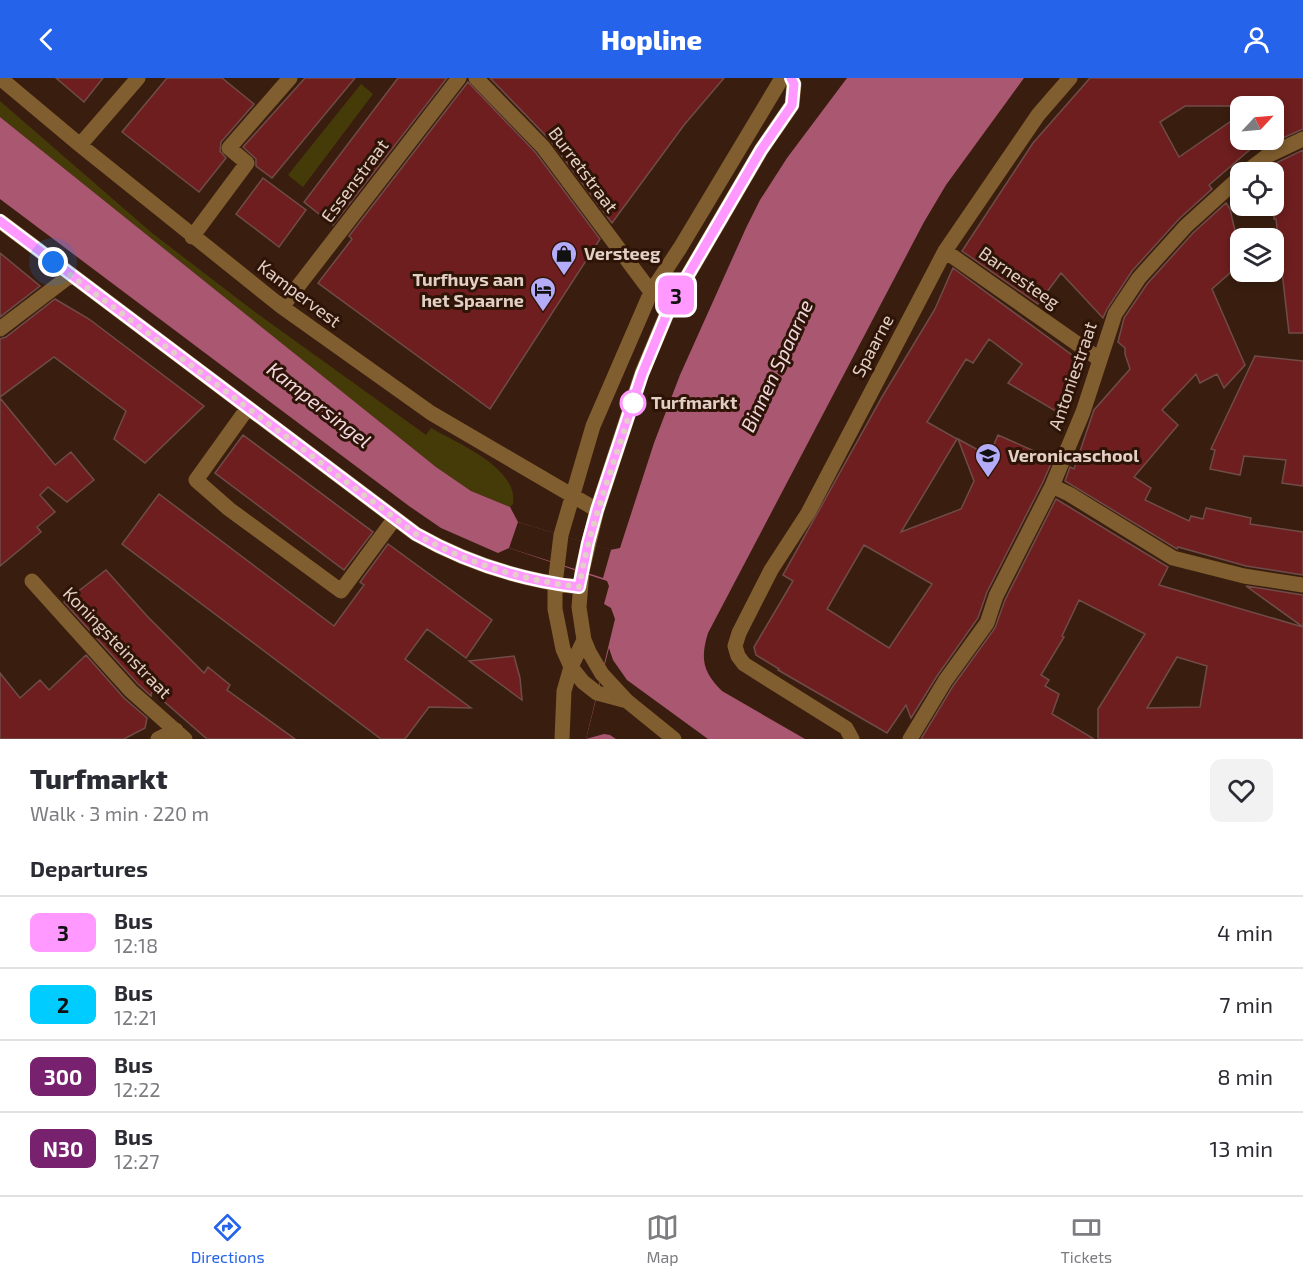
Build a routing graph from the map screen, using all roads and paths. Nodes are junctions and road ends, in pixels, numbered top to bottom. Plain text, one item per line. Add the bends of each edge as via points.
1 (0, 78) edge
2 (138, 78) edge
3 (290, 78) edge
4 (459, 78) edge
5 (476, 78) edge
6 (782, 78) edge
7 (791, 78) edge
8 (1070, 78) edge
9 (1303, 139) edge
10 (80, 146) junction
11 (1259, 162) edge
12 (1230, 186) edge
13 (0, 221) edge
14 (192, 237) junction
15 (945, 251) junction
16 (71, 275) junction
17 (651, 292) junction
18 (282, 307) junction
19 (0, 329) edge
20 (1100, 358) junction
21 (247, 409) junction
22 (1052, 486) junction
23 (573, 497) junction
24 (597, 510) junction
25 (395, 518) junction
26 (32, 581) dead end
27 (555, 584) junction
28 (1303, 585) edge
29 (579, 587) junction
30 (584, 640) junction
31 (571, 666) junction
32 (627, 701) junction
33 (180, 735) edge
34 (158, 739) edge
35 (562, 739) edge
36 (674, 739) edge
37 (852, 739) edge
38 (910, 739) edge

1 - 10 street, Kampervest
2 - 10 street
3 - 14 street via 230,148 247,163
4 - 18 street, Essenstraat
5 - 17 street, Burretstraat via 543,147
6 - 17 street
7 - 24 street via 792,105 761,150 671,304 642,374
8 - 15 street, Spaarne via 1038,114
9 - 11 street
10 - 14 street, Kampervest
12 - 20 street, Antoniestraat via 1186,226 1139,278 1115,314
13 - 16 street
14 - 18 street, Kampervest
15 - 20 street, Barnesteeg
15 - 37 street, Spaarne via 808,513 771,570 735,646 744,664 846,728
16 - 19 street
16 - 21 street
17 - 23 street via 593,426
18 - 23 street, Kampervest via 431,413
20 - 22 street, Antoniestraat via 1083,412
21 - 25 street
21 - 25 street via 196,480 229,509 341,591
22 - 28 street via 1173,558 1244,576
22 - 38 street, Antoniestraat via 996,596 987,623
23 - 24 street, Kampervest
23 - 27 street via 561,535
24 - 29 street
25 - 27 street via 416,534 460,556 505,573
26 - 33 street, Koningsteinstraat via 131,691
27 - 29 street
27 - 31 street via 559,630
29 - 30 street
30 - 31 street
30 - 32 street via 602,674
31 - 32 street via 597,693
31 - 35 street via 564,691
32 - 36 street
33 - 34 street

